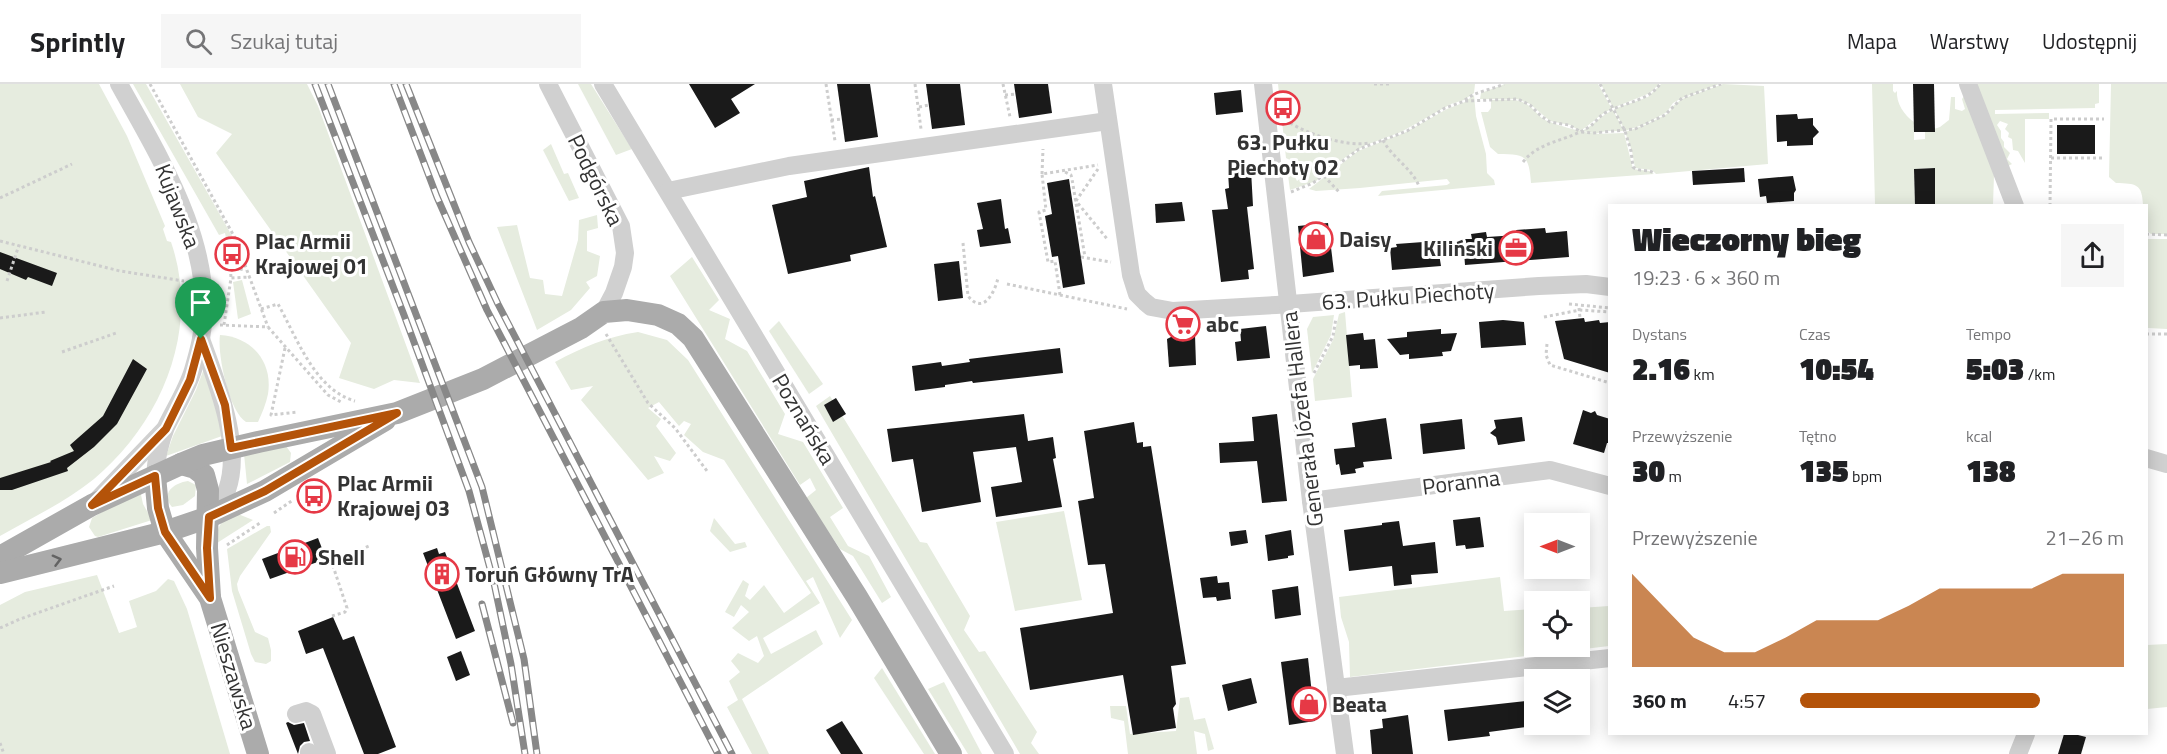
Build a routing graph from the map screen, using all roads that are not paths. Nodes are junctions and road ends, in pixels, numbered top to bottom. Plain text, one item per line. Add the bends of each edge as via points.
1 (119, 84) edge
2 (548, 84) edge
3 (603, 84) edge
4 (1102, 84) edge
5 (1263, 84) edge
6 (1968, 84) edge
7 (1108, 121) junction
8 (668, 191) junction
9 (2014, 204) edge
10 (1608, 286) edge
11 (1289, 304) junction
12 (605, 322) junction
13 (201, 339) junction
14 (397, 413) junction
15 (166, 429) junction
16 (231, 448) junction
17 (2148, 459) edge
18 (181, 464) junction
19 (2167, 464) edge
20 (155, 476) junction
21 (1608, 485) edge
22 (1311, 501) junction
23 (92, 505) junction
24 (209, 517) junction
25 (165, 532) junction
26 (0, 557) edge
27 (0, 573) edge
28 (210, 598) junction
29 (1608, 658) edge
30 (1336, 688) junction
31 (296, 714) dead end
32 (2026, 735) edge
33 (315, 753) edge
34 (258, 754) edge
35 (951, 754) edge
36 (1005, 754) edge
37 (1344, 754) edge
38 (2018, 754) edge

1 - 13 street, Kujawska via 162,160 190,227 201,273
2 - 12 street, Podgórska via 621,226 623,267
3 - 8 street, Poznańska
4 - 7 street, 63. Pułku Piechoty
5 - 11 street, Generała Józefa Hallera
6 - 9 street
7 - 8 street via 838,158
7 - 11 street, 63. Pułku Piechoty via 1130,266 1140,298 1161,310
8 - 36 street, Poznańska
10 - 11 street, 63. Pułku Piechoty via 1539,286
11 - 22 street, Generała Józefa Hallera
12 - 14 main road via 580,328 483,380
12 - 35 main road via 627,310 658,315 678,324 693,338
13 - 15 street, Kujawska via 190,380
13 - 16 street, Kujawska via 225,405
14 - 16 main road
14 - 24 main road via 265,491
15 - 20 street, Kujawska
15 - 23 street, Kujawska
16 - 18 main road
16 - 24 street, Kujawska via 232,471 227,492
17 - 19 street
18 - 20 main road
18 - 24 main road via 204,475
20 - 23 main road
20 - 25 main road
21 - 22 street, Poranna via 1550,470
22 - 30 street, Generała Józefa Hallera
23 - 26 main road
24 - 25 main road
24 - 28 main road, Nieszawska
27 -> 25 main road
25 - 28 main road, Nieszawska
28 - 34 main road, Nieszawska
29 - 30 street
30 - 37 street, Generała Józefa Hallera
31 - 33 street via 312,714
32 - 38 street

